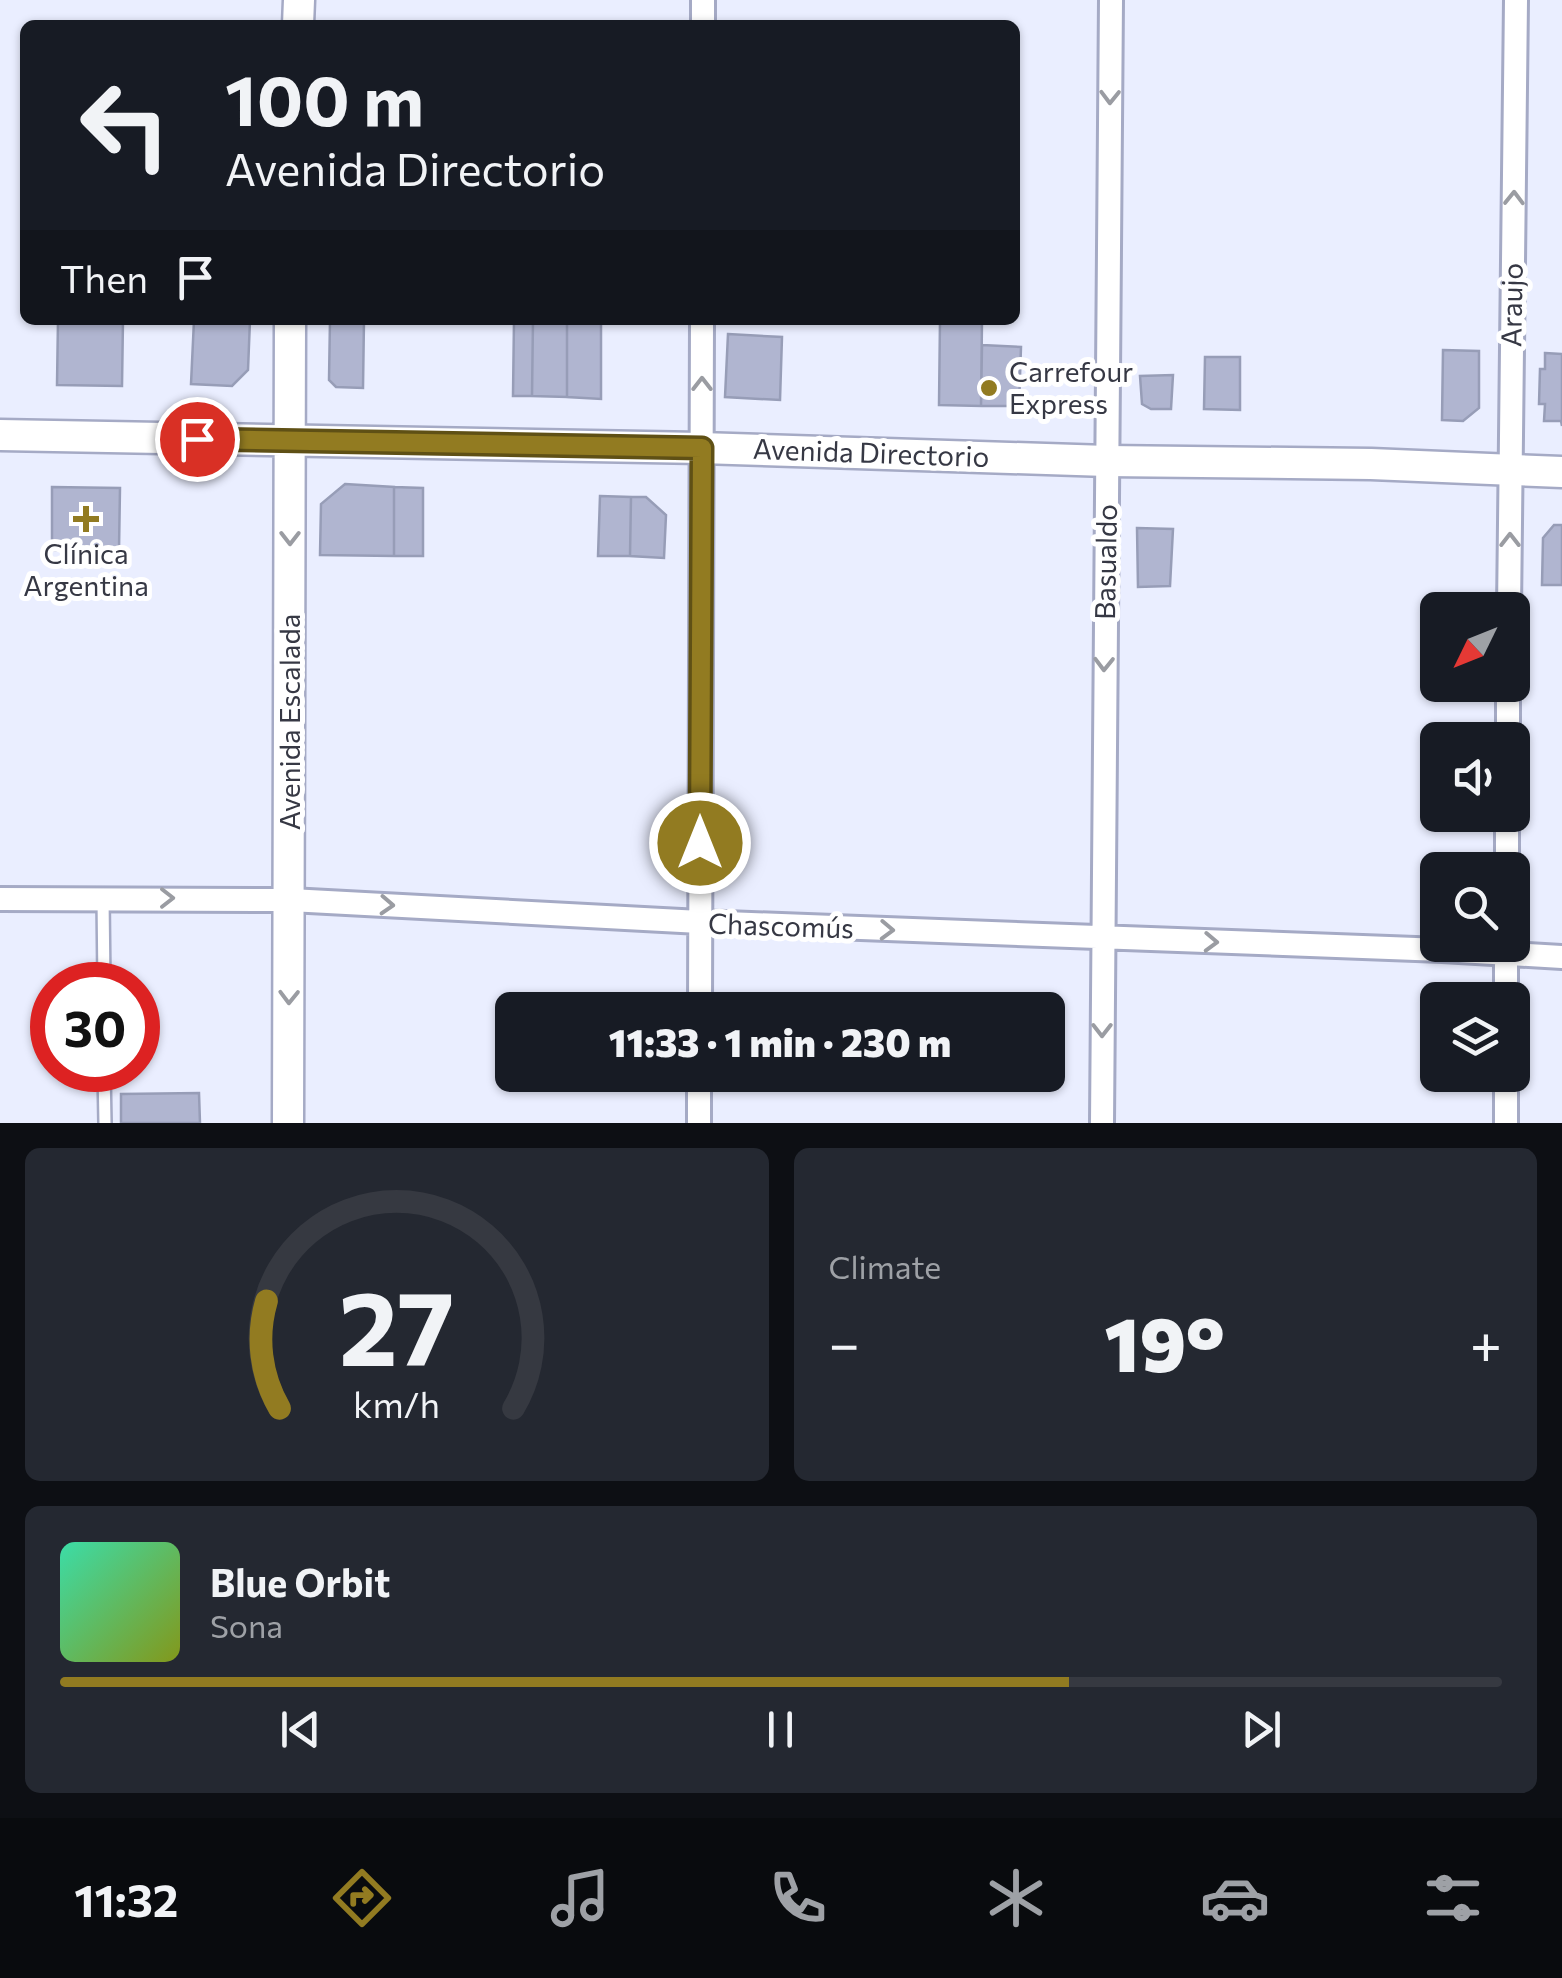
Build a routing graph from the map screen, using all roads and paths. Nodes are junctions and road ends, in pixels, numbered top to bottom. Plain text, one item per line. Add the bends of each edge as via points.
1 (1111, 0) edge
2 (1516, 0) edge
3 (290, 325) edge
4 (702, 325) edge
5 (0, 435) edge
6 (290, 441) junction
7 (702, 448) junction
8 (1107, 461) junction
9 (1510, 471) junction
10 (1562, 472) edge
11 (1509, 592) edge
12 (103, 898) junction
13 (0, 899) edge
14 (290, 900) junction
15 (700, 922) junction
16 (1101, 938) junction
17 (1420, 947) edge
18 (1530, 953) edge
19 (1562, 958) edge
20 (104, 962) edge
21 (700, 992) edge
22 (104, 1092) edge
23 (699, 1092) edge
24 (1506, 1092) edge
25 (104, 1123) edge
26 (288, 1123) edge
27 (699, 1123) edge
28 (1102, 1123) edge
29 (1506, 1123) edge

1 -> 8 street, Basualdo
9 -> 2 street, Araujo
3 - 6 main road, Avenida Escalada
7 -> 4 street
5 - 6 main road, Avenida Directorio
6 - 7 main road, Avenida Directorio
6 -> 14 main road, Avenida Escalada
7 - 8 main road, Avenida Directorio
7 - 15 street
8 - 9 main road, Avenida Directorio
8 -> 16 street, Basualdo
9 - 10 main road, Avenida Directorio
11 -> 9 street, Araujo
12 - 13 street, Chascomús
12 -> 14 street, Chascomús
12 - 20 lane
14 -> 15 street, Chascomús
14 -> 26 main road, Avenida Escalada
15 -> 16 street, Chascomús
15 - 21 street
16 -> 17 street, Chascomús
16 -> 28 street, Basualdo
18 - 19 street, Chascomús
22 - 25 lane
23 - 27 street
24 - 29 street

